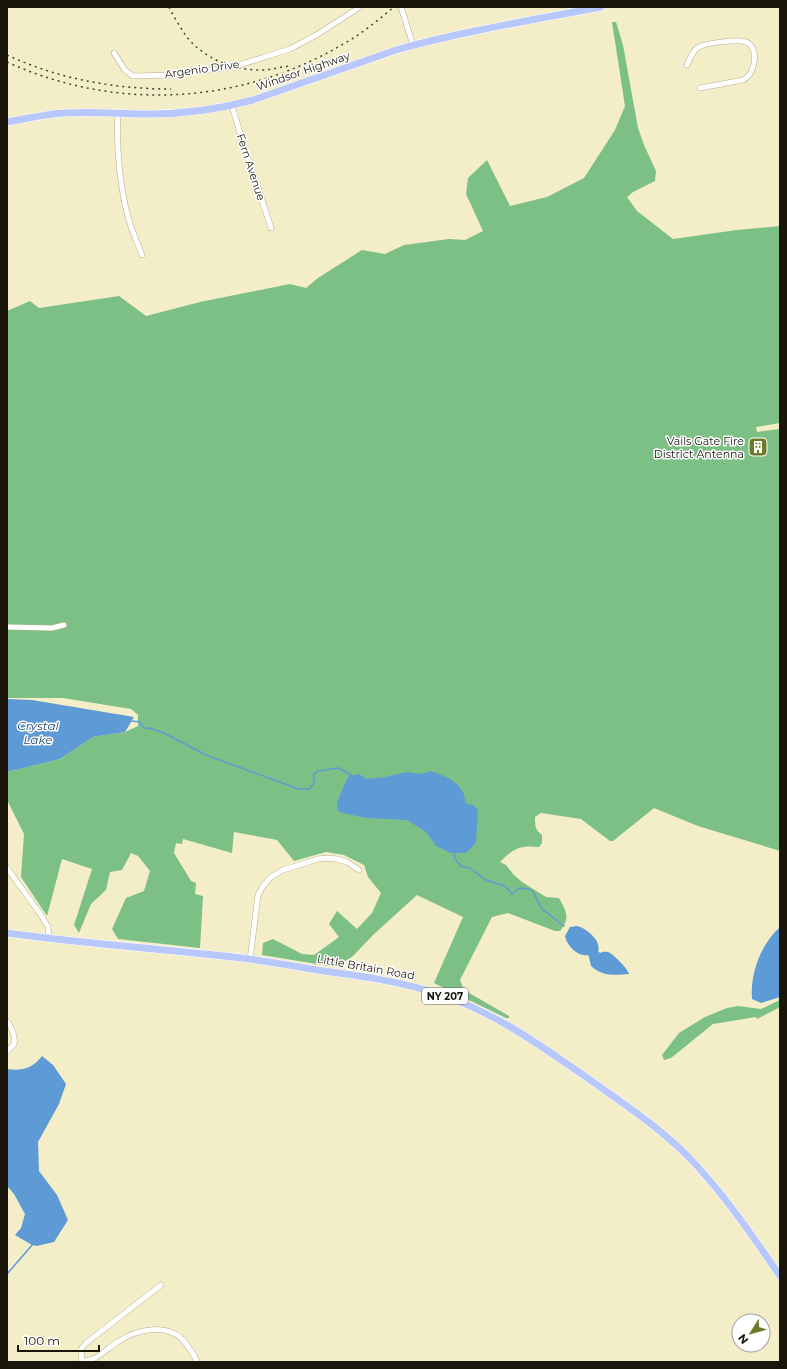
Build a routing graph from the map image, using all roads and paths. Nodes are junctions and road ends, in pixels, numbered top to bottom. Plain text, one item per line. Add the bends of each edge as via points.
1 (360, 7) edge
2 (401, 7) edge
3 (601, 7) edge
4 (569, 10) edge
5 (413, 45) junction
6 (114, 53) dead end
7 (687, 65) dead end
8 (700, 88) dead end
9 (232, 106) junction
10 (118, 113) junction
11 (7, 122) edge
12 (271, 228) dead end
13 (142, 255) dead end
14 (64, 625) dead end
15 (7, 627) edge
16 (7, 868) edge
17 (359, 870) dead end
18 (7, 933) edge
19 (49, 939) junction
20 (250, 960) junction
21 (7, 1021) edge
22 (7, 1052) edge
23 (780, 1276) edge
24 (161, 1284) dead end
25 (82, 1362) edge
26 (197, 1362) edge

1 - 6 street, Argenio Drive via 290,49 233,67 172,75 133,76 125,70
2 - 5 street
3 - 4 main road, Windsor Highway
4 - 5 main road, Windsor Highway
5 - 9 main road, Windsor Highway
7 - 8 street via 692,54 701,46 742,40 752,48 754,67 748,77
9 - 10 main road, Windsor Highway via 212,110 151,114
9 - 12 street, Fern Avenue
10 - 11 main road, Windsor Highway via 64,113
10 - 13 street via 117,136 124,198 129,221
14 - 15 street via 52,628
16 - 19 street via 41,915 48,927
17 - 20 street via 337,858 328,858 283,870 271,877 258,896
18 - 19 main road, Little Britain Road / NY 207
19 - 20 main road, Little Britain Road / NY 207
20 - 23 main road, Little Britain Road / NY 207 via 428,990 490,1014 512,1027 625,1105 675,1144 722,1194
21 - 22 street via 14,1041
24 - 25 street via 86,1343 81,1349
25 - 26 street via 94,1358 120,1340 134,1334 157,1330 167,1330 178,1336 190,1348

